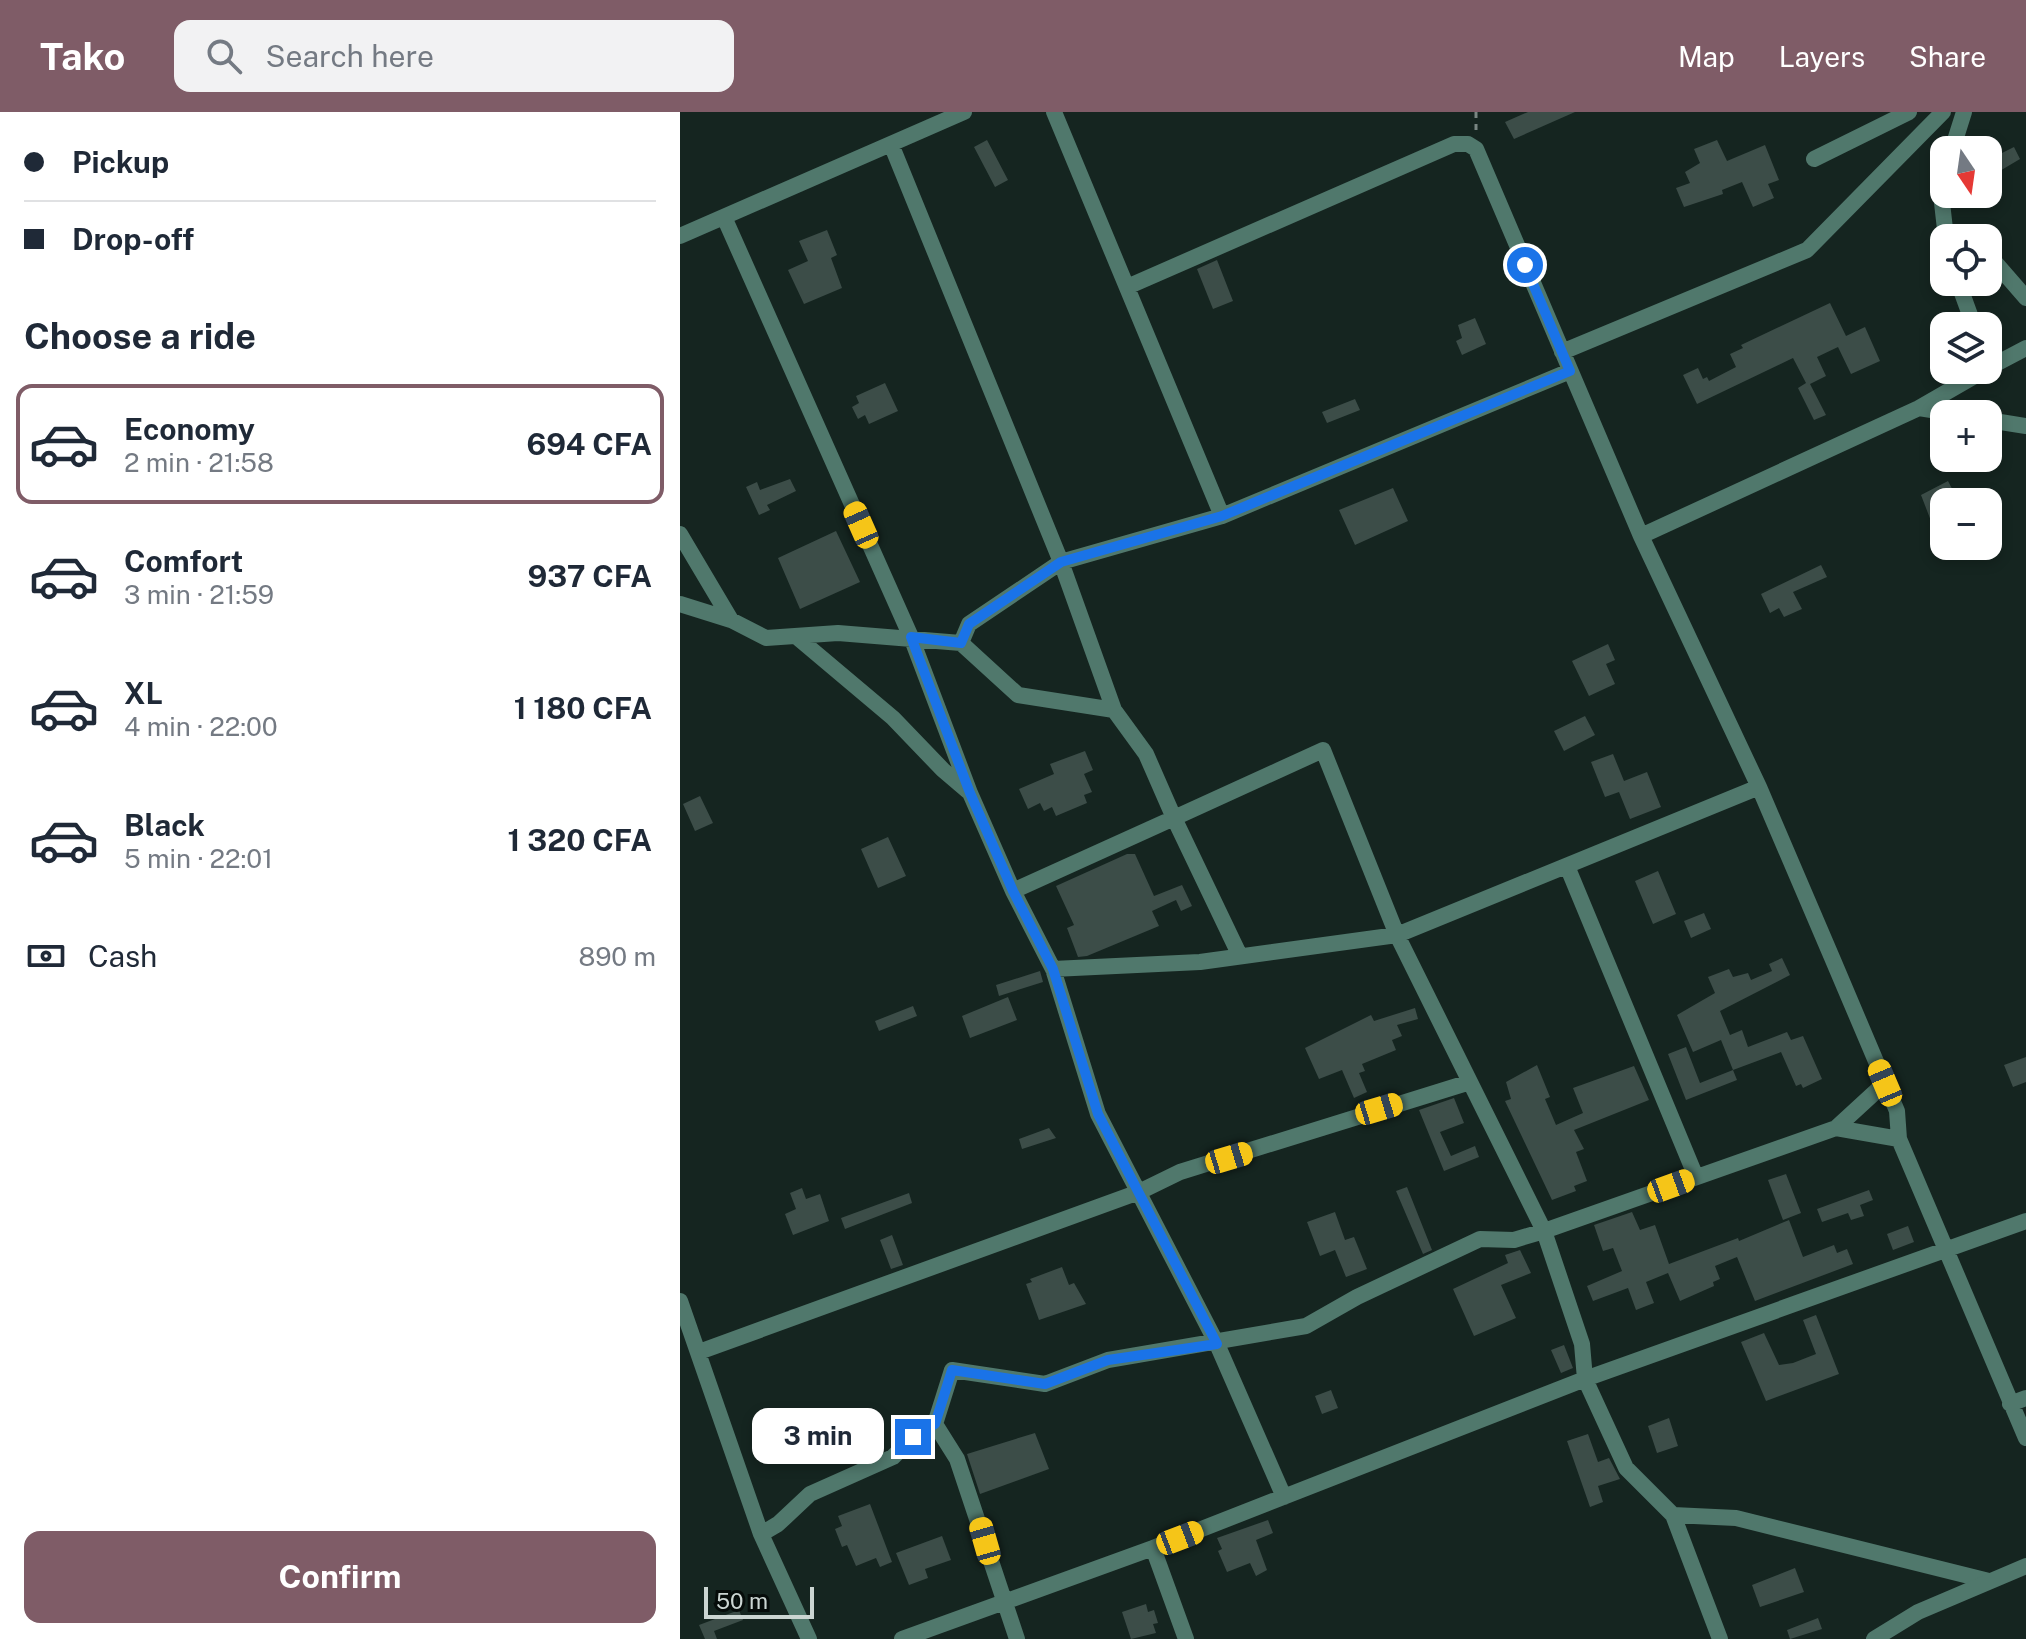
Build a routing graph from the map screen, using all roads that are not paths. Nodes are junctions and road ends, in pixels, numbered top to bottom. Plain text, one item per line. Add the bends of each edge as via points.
1 (964, 112) edge
2 (1054, 112) edge
3 (1909, 112) edge
4 (1943, 112) edge
5 (1964, 112) edge
6 (1956, 136) edge
7 (891, 144) junction
8 (1814, 159) dead end
9 (724, 217) junction
10 (680, 236) edge
11 (2002, 270) edge
12 (1127, 287) junction
13 (2026, 298) edge
14 (2026, 348) edge
15 (1562, 352) junction
16 (2002, 361) edge
17 (1570, 371) junction
18 (1960, 384) edge
19 (1919, 408) junction
20 (1930, 410) edge
21 (2002, 422) edge
22 (2026, 426) edge
23 (1222, 516) junction
24 (680, 534) edge
25 (1641, 536) junction
26 (1061, 562) junction
27 (680, 604) edge
28 (731, 620) junction
29 (911, 637) junction
30 (798, 638) junction
31 (961, 643) junction
32 (1114, 710) junction
33 (1759, 787) junction
34 (970, 793) junction
35 (1174, 818) junction
36 (1567, 866) junction
37 (1013, 891) junction
38 (1397, 935) junction
39 (1240, 956) junction
40 (1053, 969) junction
41 (1470, 1082) junction
42 (1885, 1083) junction
43 (1836, 1128) junction
44 (1899, 1139) junction
45 (1696, 1177) junction
46 (1139, 1192) junction
47 (2026, 1221) edge
48 (1544, 1231) junction
49 (1945, 1252) junction
50 (680, 1301) edge
51 (1217, 1344) junction
52 (699, 1352) junction
53 (1585, 1379) junction
54 (2018, 1401) edge
55 (935, 1424) junction
56 (2026, 1438) edge
57 (1284, 1497) junction
58 (1673, 1515) junction
59 (761, 1534) junction
60 (1153, 1548) junction
61 (2026, 1566) edge
62 (2006, 1572) junction
63 (2026, 1577) edge
64 (1989, 1581) junction
65 (1003, 1601) junction
66 (809, 1639) edge
67 (902, 1639) edge
68 (1017, 1639) edge
69 (1186, 1639) edge
70 (1720, 1639) edge
71 (1874, 1639) edge

1 - 7 street
2 - 12 street
3 - 8 street
4 - 15 street via 1807,250
5 - 6 street
7 - 9 street
7 - 26 street
9 - 10 street
9 - 29 street
11 - 13 street
12 - 15 street via 1454,144 1468,144 1476,149
12 - 23 street
14 - 16 street
15 - 17 street
17 - 23 street
17 - 25 street
18 - 19 street
19 - 20 street
19 - 25 street
21 - 22 street
23 - 26 street
24 - 28 street
25 - 33 street
26 - 31 street via 969,624
26 - 32 street
27 - 28 street
28 - 30 street via 766,638
29 - 30 street via 838,633
29 - 31 street
29 - 34 street
30 - 34 street via 883,708
31 - 32 street via 1018,695
32 - 35 street via 1146,754
33 - 36 street
33 - 42 street
34 - 37 street
35 - 37 street
35 - 38 street via 1323,750
35 - 39 street
36 - 38 street
36 - 45 street
37 - 40 street
38 - 39 street
38 - 41 street
39 - 40 street
40 - 46 street via 1098,1114
41 - 46 street via 1180,1172
41 - 48 street
42 - 43 street
42 - 44 street via 1897,1111
43 - 44 street
43 - 45 street
44 - 49 street
45 - 48 street
46 - 51 street
46 - 52 street
47 - 49 street
48 - 51 street via 1514,1240 1480,1239 1306,1326
48 - 53 street via 1582,1344
49 - 53 street
49 - 54 street
50 - 52 street
51 - 55 street via 1108,1360 1045,1384 952,1370
51 - 57 street
52 - 59 street
53 - 57 street
53 - 58 street via 1626,1468
54 - 56 street
55 - 59 street via 893,1457 810,1494
55 - 65 street via 957,1459
57 - 60 street
58 - 64 street via 1736,1518
58 - 70 street
59 - 66 street
60 - 65 street
60 - 69 street
61 - 62 street
62 - 63 street
62 - 64 street
64 - 71 street via 1918,1612
65 - 67 street
65 - 68 street

